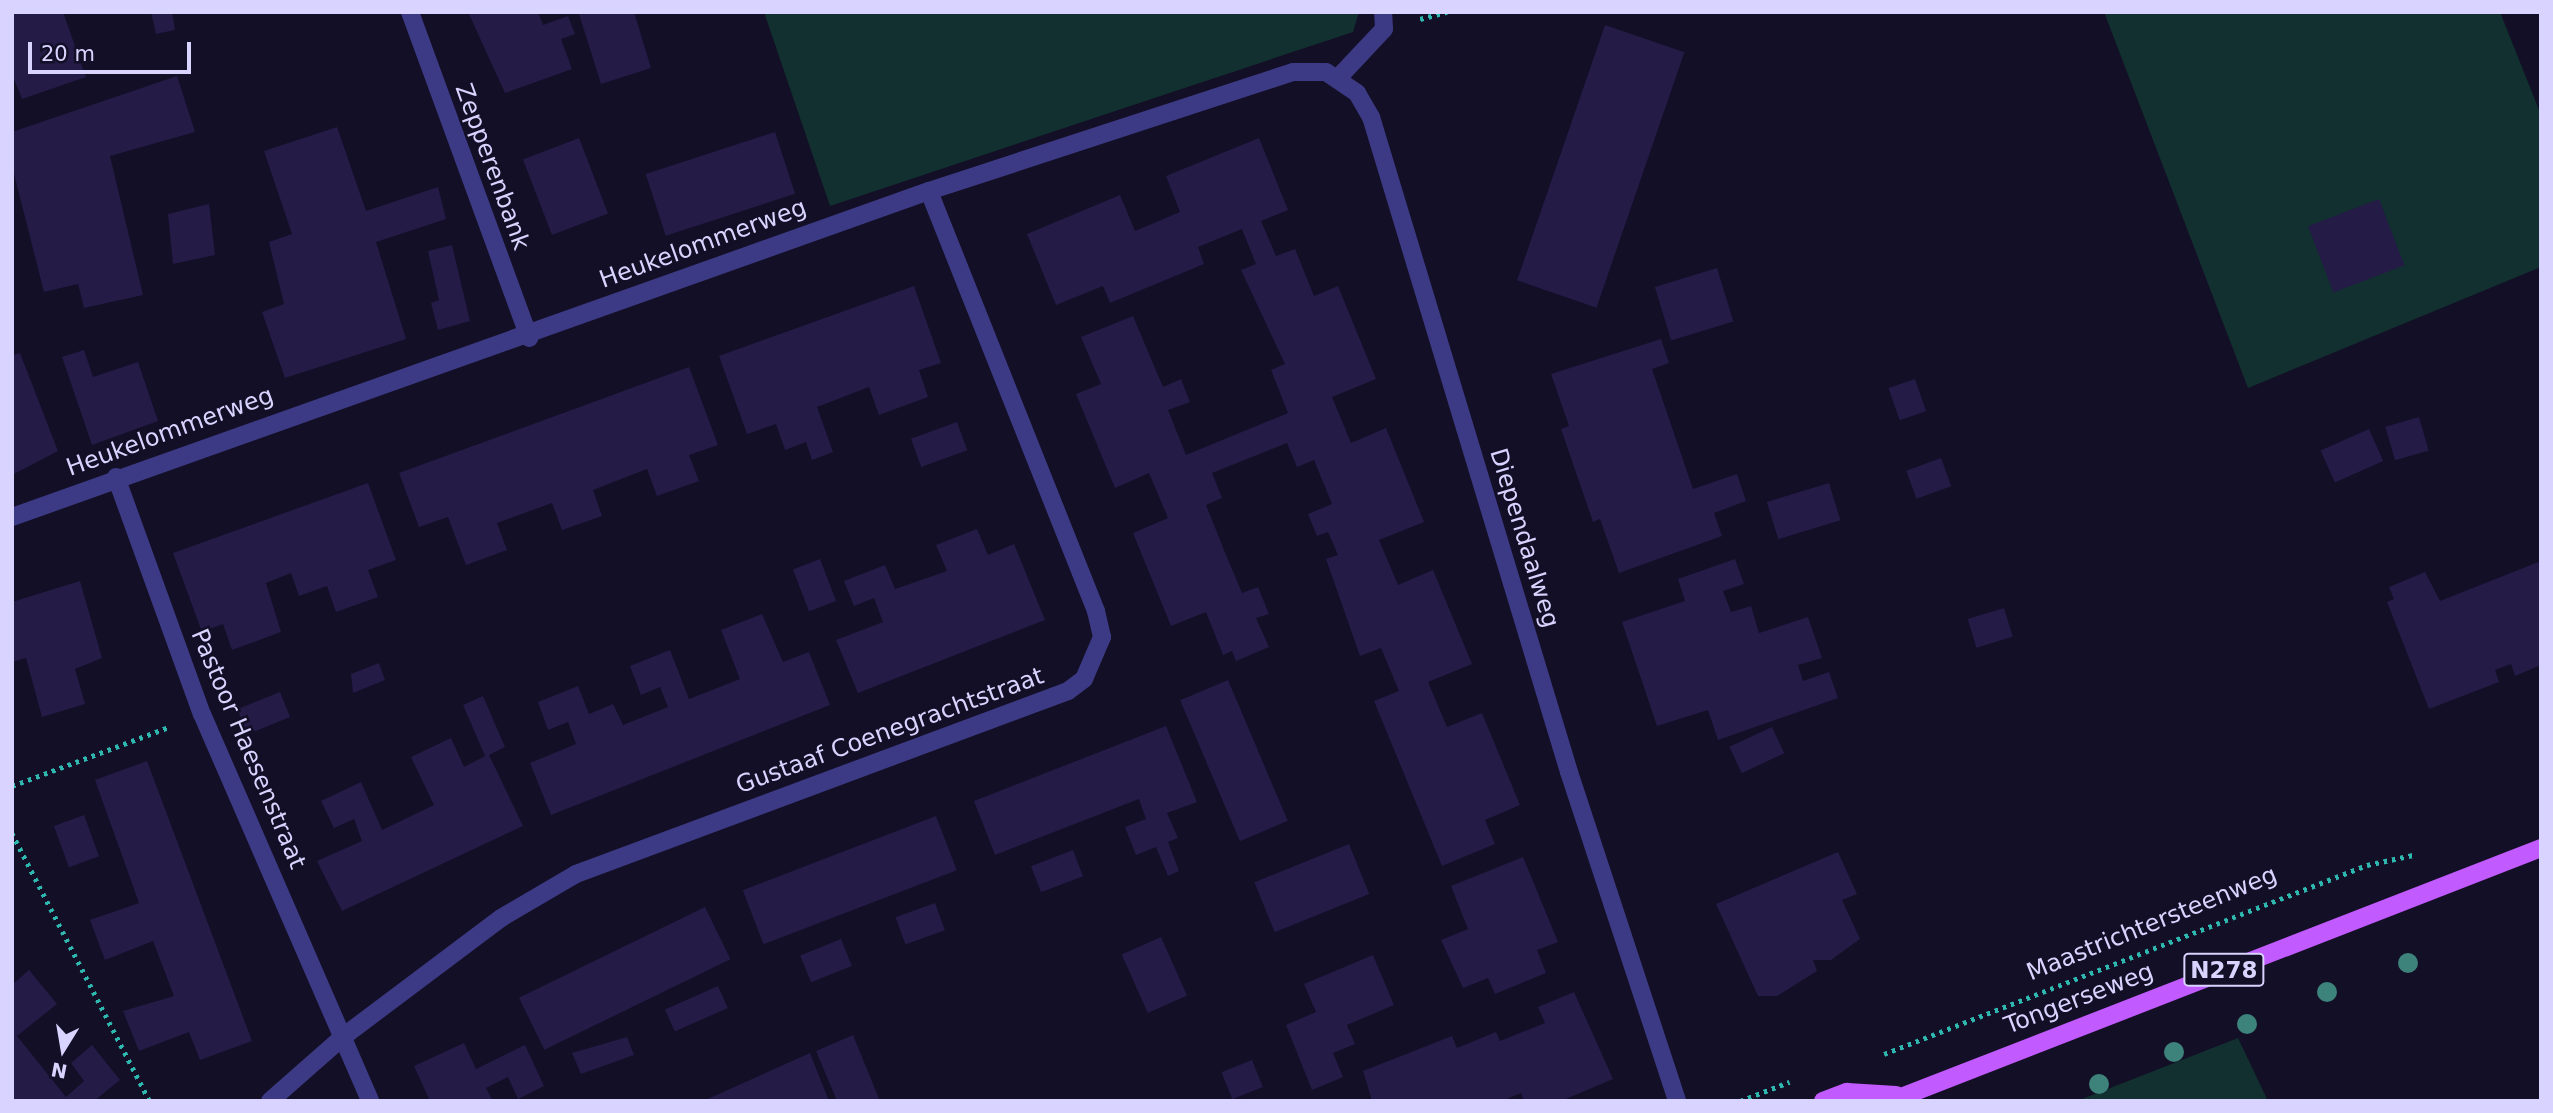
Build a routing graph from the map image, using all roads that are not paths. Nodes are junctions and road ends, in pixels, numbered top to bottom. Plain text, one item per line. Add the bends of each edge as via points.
1 (410, 12) edge
2 (1383, 12) edge
3 (1338, 78) junction
4 (929, 191) junction
5 (529, 338) junction
6 (116, 477) junction
7 (12, 517) edge
8 (2541, 848) edge
9 (344, 1036) junction
10 (1894, 1098) edge
11 (270, 1101) edge
12 (370, 1101) edge
13 (1677, 1101) edge
14 (1823, 1101) edge

1 - 5 street, Zepperenbank
2 - 3 street via 1384,29
3 - 4 street, Heukelommerweg via 1314,69 1293,72
3 - 13 street, Diependaalweg via 1371,117 1569,772
4 - 5 street, Heukelommerweg via 612,298
4 - 9 street, Gustaaf Coenegrachtstraat via 1096,611 1102,637 1084,679 1068,691 576,874 501,919
5 - 6 street, Heukelommerweg via 436,362
6 - 7 street, Heukelommerweg
6 - 9 street, Pastoor Haesenstraat via 202,714
8 - 10 main road, Tongerseweg / N278
9 - 11 street, Gustaaf Coenegrachtstraat
9 - 12 street, Pastoor Haesenstraat
10 - 14 main road, N278 via 1847,1092

